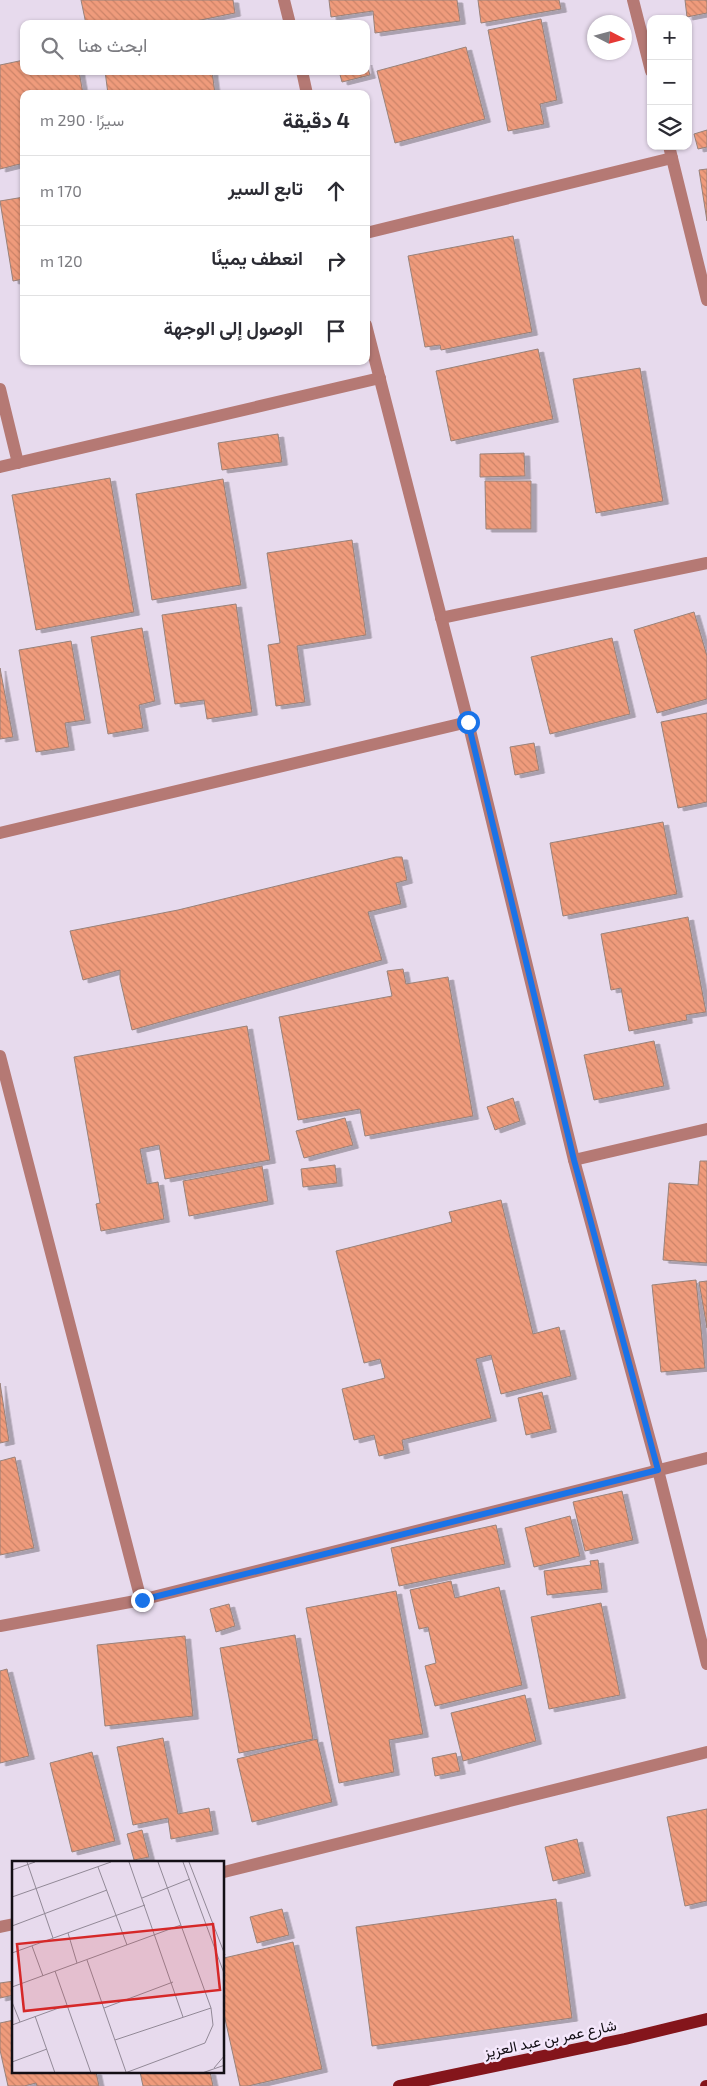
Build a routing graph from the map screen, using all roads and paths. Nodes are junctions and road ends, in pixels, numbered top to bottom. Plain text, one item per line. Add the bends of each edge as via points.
1 (284, 0) edge
2 (633, 0) edge
3 (289, 20) edge
4 (648, 60) edge
5 (303, 75) edge
6 (306, 90) edge
7 (671, 152) edge
8 (370, 232) edge
9 (707, 300) edge
10 (370, 340) edge
11 (380, 378) junction
12 (0, 389) edge
13 (18, 462) junction
14 (0, 467) edge
15 (707, 563) edge
16 (441, 618) junction
17 (468, 722) junction
18 (0, 833) edge
19 (0, 1056) edge
20 (707, 1129) edge
21 (574, 1160) junction
22 (707, 1458) edge
23 (658, 1470) junction
24 (142, 1600) junction
25 (0, 1626) edge
26 (707, 1664) edge
27 (707, 1752) edge
28 (225, 1872) edge
29 (707, 2019) edge
30 (399, 2086) edge

1 - 3 street
2 - 4 street
5 - 6 street
7 - 8 street
7 - 9 street
10 - 11 street
11 - 13 street
11 - 16 street
12 - 13 street
13 - 14 street
15 - 16 street
16 - 17 street
17 - 18 street
17 - 21 street
19 - 24 street
20 - 21 street
21 - 23 street
22 - 23 street
23 - 24 street
23 - 26 street
24 - 25 street
27 - 28 street
29 - 30 main road, شارع عمر بن عبد العزيز

